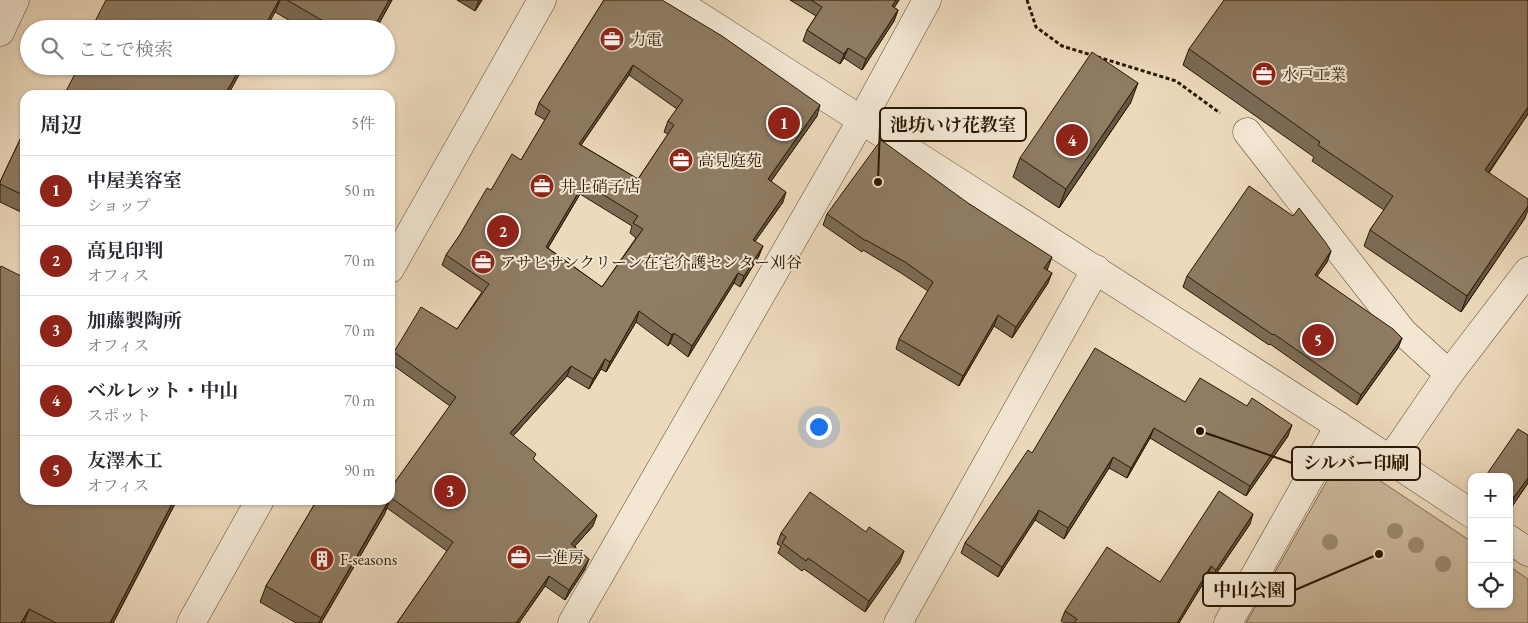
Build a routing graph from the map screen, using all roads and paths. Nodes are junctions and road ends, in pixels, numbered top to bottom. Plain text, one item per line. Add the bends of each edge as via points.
1 (15, 0) edge
2 (542, 0) edge
3 (674, 0) edge
4 (927, 0) edge
5 (1028, 0) edge
6 (0, 32) edge
7 (861, 121) junction
8 (1247, 132) joint
9 (395, 260) edge
10 (1096, 269) junction
11 (1528, 271) edge
12 (1449, 374) junction
13 (1339, 426) junction
14 (1390, 460) junction
15 (257, 505) edge
16 (1468, 511) edge
17 (1513, 542) edge
18 (1528, 552) edge
19 (191, 623) edge
20 (572, 623) edge
21 (898, 623) edge
22 (1228, 623) edge

1 - 6 street
2 - 9 street
3 - 7 street
4 - 7 street
5 - 8 path via 1036,27 1062,46 1176,81
7 - 10 street
7 - 20 street
8 - 12 street via 1403,332
10 - 13 street
10 - 21 street
11 - 12 street
12 - 14 street
13 - 14 street
13 - 22 street
14 - 16 street
15 - 19 street
17 - 18 street

